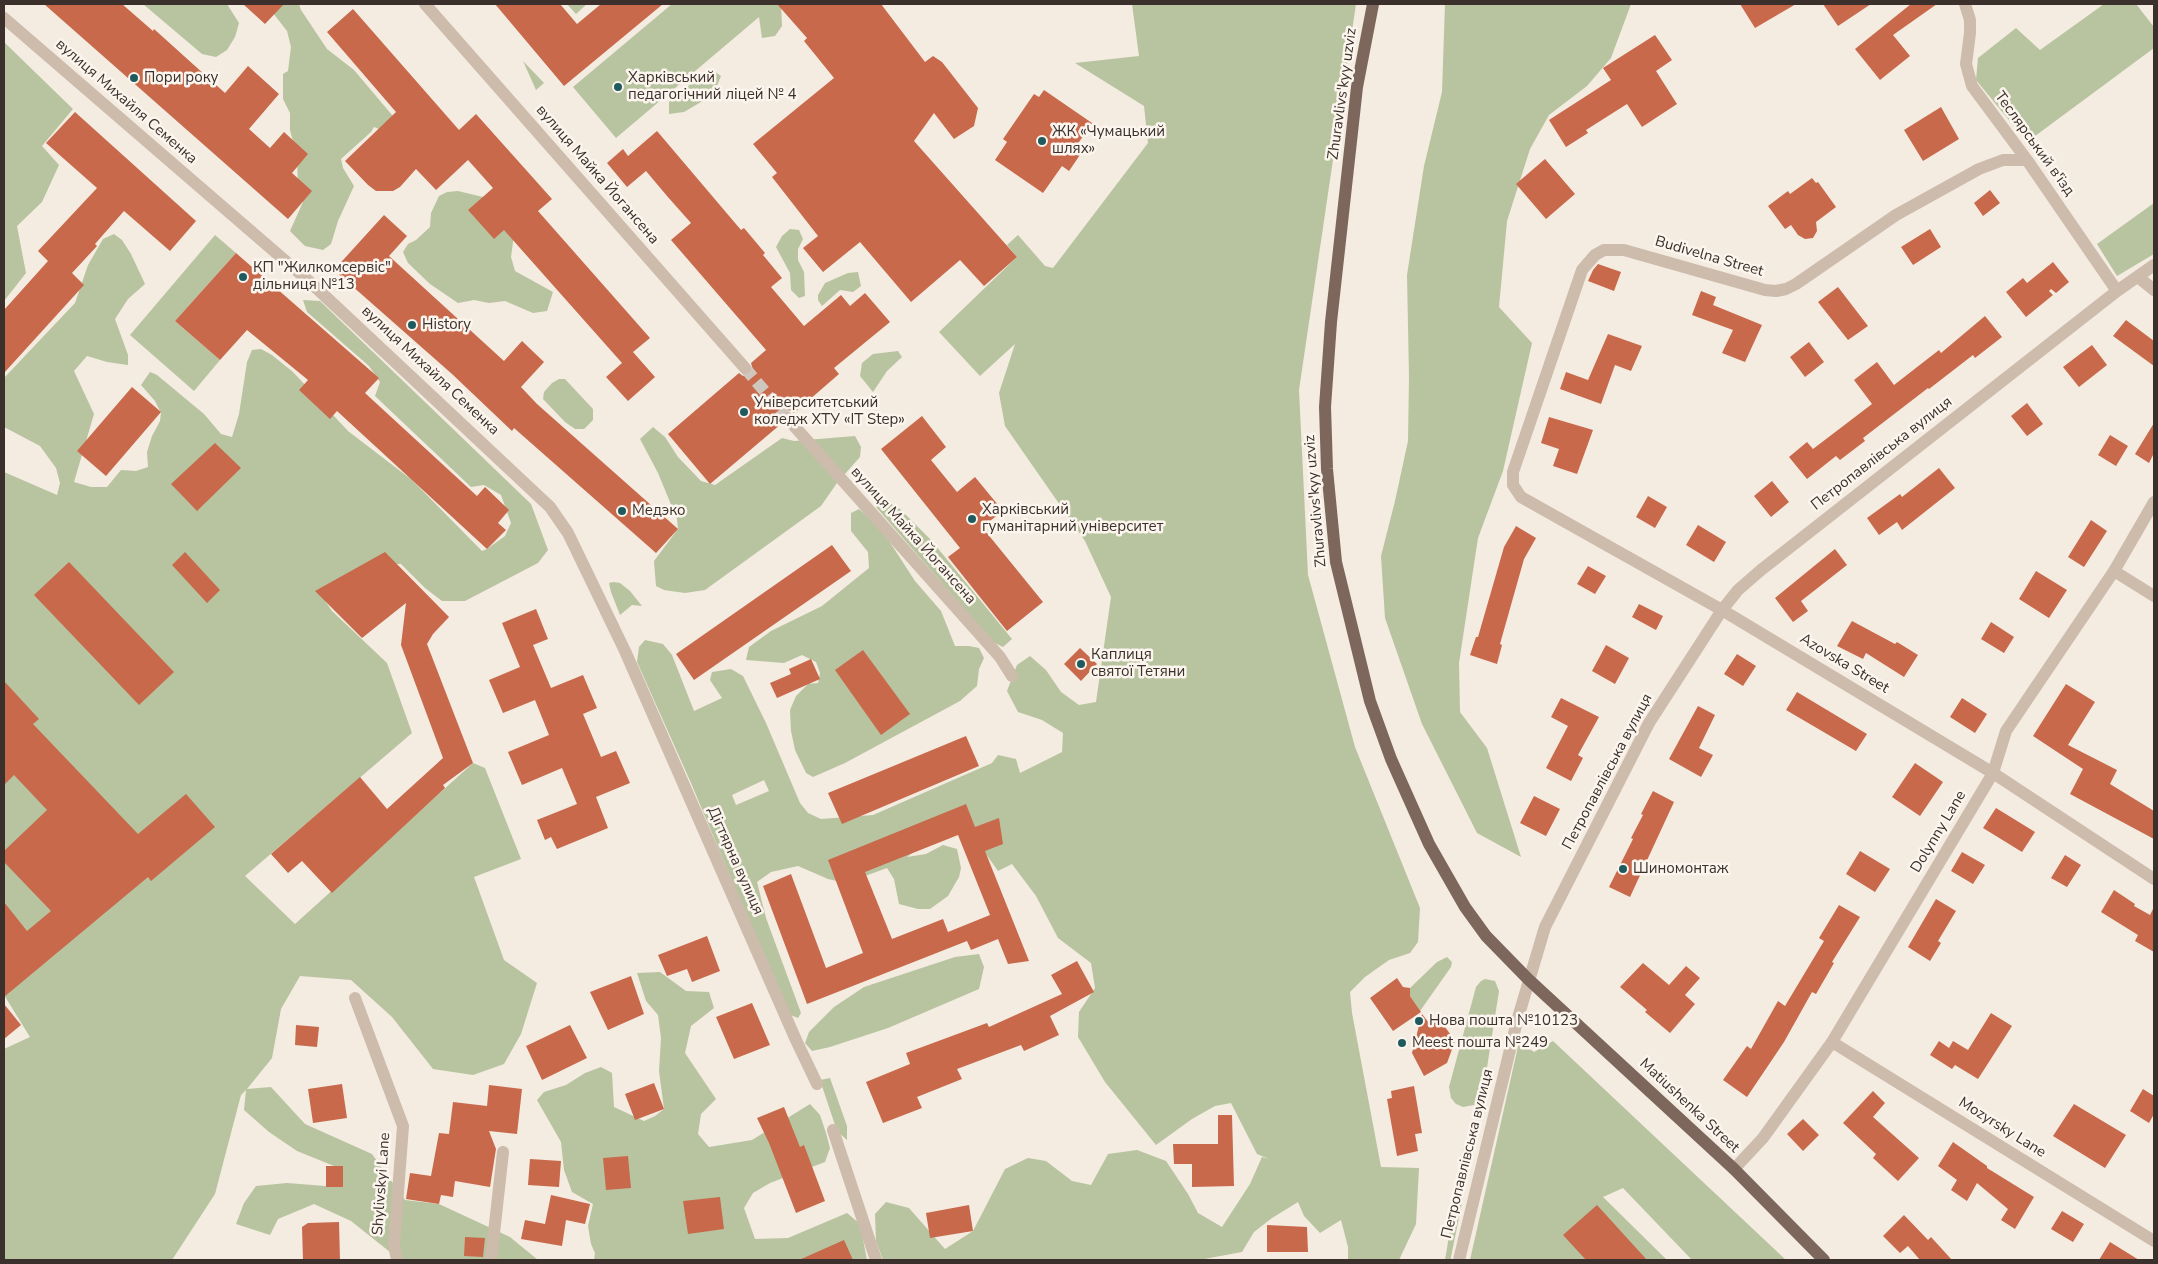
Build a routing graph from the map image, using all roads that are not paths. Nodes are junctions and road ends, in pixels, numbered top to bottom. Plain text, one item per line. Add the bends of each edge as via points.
1 (425, 4) edge
2 (1373, 4) edge
3 (1965, 4) edge
4 (4, 18) edge
5 (2027, 160) junction
6 (2154, 265) edge
7 (2138, 278) junction
8 (2154, 290) edge
9 (2117, 291) junction
10 (745, 368) tunnel mouth
11 (787, 418) tunnel mouth
12 (1513, 486) joint
13 (2154, 502) edge
14 (2114, 571) junction
15 (2154, 596) edge
16 (1722, 610) junction
17 (625, 651) joint
18 (1012, 676) dead end
19 (1993, 773) junction
20 (2154, 879) edge
21 (1528, 979) junction
22 (355, 998) dead end
23 (1832, 1042) junction
24 (817, 1084) dead end
25 (833, 1130) dead end
26 (503, 1152) dead end
27 (1734, 1169) junction
28 (2154, 1241) edge
29 (397, 1260) edge
30 (491, 1260) edge
31 (876, 1260) edge
32 (1459, 1260) edge
33 (1824, 1260) edge

1 - 10 street, вулиця Майка Йогансена
2 - 21 main road, Zhuravlivs'kyy uzviz via 1357,87 1325,407 1336,562 1370,701 1391,759 1429,844 1486,936
3 - 5 street, Теслярський в'їзд via 1970,20 1967,74 1972,86
4 - 17 street, вулиця Михайля Семенка via 311,283 550,507 568,533
5 - 9 street, Теслярський в'їзд
5 - 12 street, Budivelna Street via 2003,160 1979,169 1896,215 1786,289 1765,290 1624,250 1604,250 1595,255 1582,270 1513,472
6 - 7 street, Петропавлівська вулиця
7 - 8 street
7 - 9 street, Петропавлівська вулиця
9 - 16 street, Петропавлівська вулиця via 1761,570 1738,590
11 - 18 street, вулиця Майка Йогансена via 1000,657
12 - 16 street, Azovska Street via 1521,497
13 - 14 street, Dolynny Lane
14 - 15 street
14 - 19 street, Dolynny Lane via 2006,731
16 - 19 street, Azovska Street
16 - 21 street, Петропавлівська вулиця via 1649,723 1552,912
17 - 24 street, Дігтярна вулиця
19 - 20 street, Azovska Street
19 - 23 street, Dolynny Lane
21 - 27 main road, Matiushenka Street
21 - 32 street, Петропавлівська вулиця
22 - 29 street, Shylivskyi Lane via 403,1126 394,1245
23 - 27 street, Dolynny Lane via 1764,1138
23 - 28 street, Mozyrsky Lane
25 - 31 street
26 - 30 street
27 - 33 main road, Matiushenka Street

